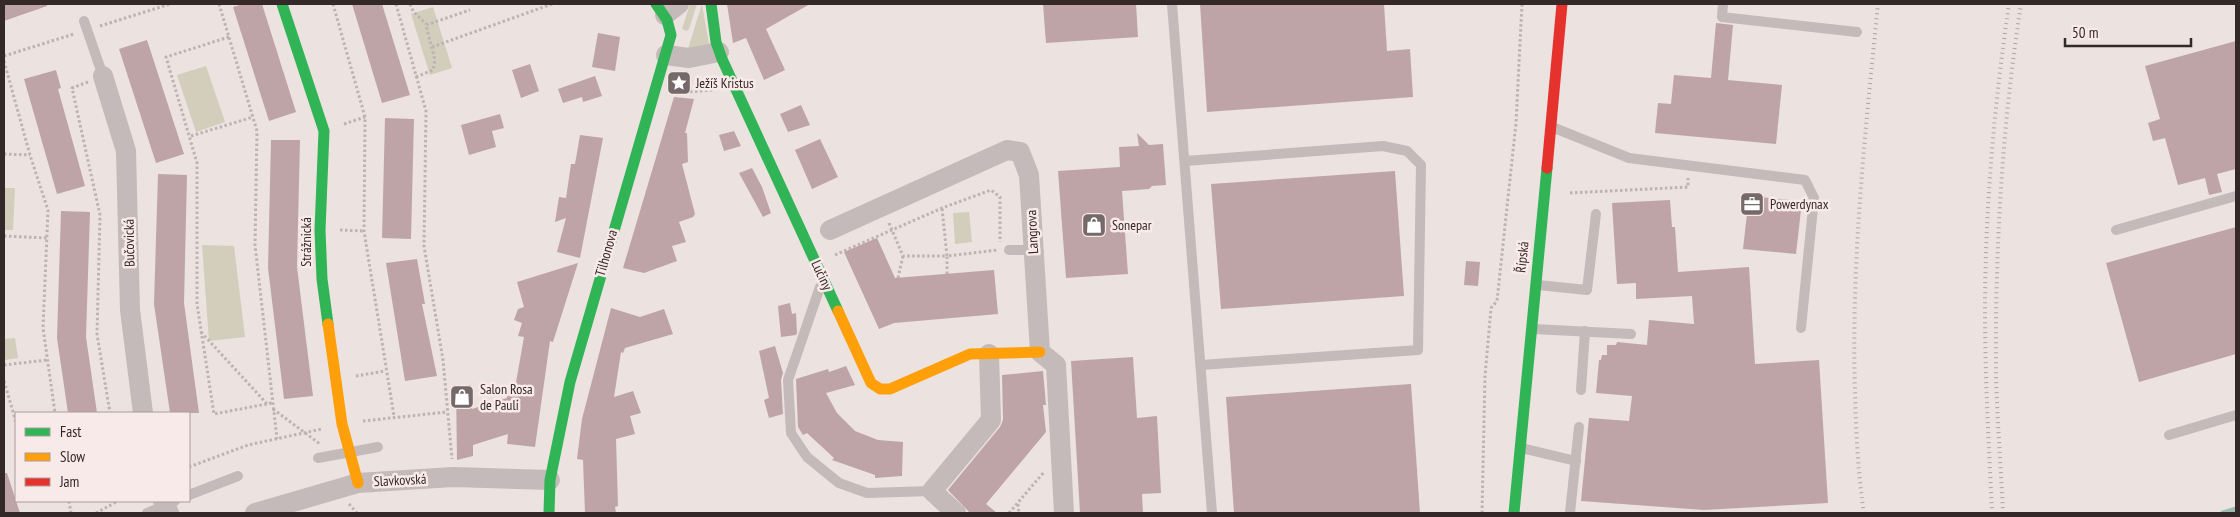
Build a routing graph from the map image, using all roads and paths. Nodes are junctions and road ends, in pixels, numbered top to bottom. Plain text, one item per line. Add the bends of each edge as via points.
1 (219, 4) edge
2 (282, 4) edge
3 (334, 4) edge
4 (396, 4) edge
5 (410, 4) edge
6 (552, 4) edge
7 (711, 4) edge
8 (1172, 4) edge
9 (1522, 4) edge
10 (1562, 4) edge
11 (1723, 4) edge
12 (667, 8) edge
13 (470, 10) dead end
14 (84, 22) dead end
15 (426, 24) junction
16 (1857, 32) dead end
17 (229, 36) junction
18 (432, 47) junction
19 (719, 52) junction
20 (666, 55) junction
21 (4, 62) edge
22 (103, 76) junction
23 (416, 77) junction
24 (736, 88) junction
25 (672, 93) dead end
26 (253, 117) junction
27 (1550, 126) junction
28 (191, 136) junction
29 (4, 154) edge
30 (30, 154) junction
31 (1185, 160) junction
32 (1688, 165) junction
33 (1570, 193) dead end
34 (2236, 196) edge
35 (882, 207) junction
36 (942, 208) junction
37 (1596, 214) dead end
38 (830, 230) dead end
39 (892, 230) junction
40 (2116, 230) dead end
41 (4, 236) edge
42 (47, 238) junction
43 (1009, 250) dead end
44 (1033, 250) junction
45 (903, 256) junction
46 (947, 256) junction
47 (817, 264) junction
48 (947, 274) dead end
49 (823, 278) junction
50 (898, 278) dead end
51 (1534, 285) junction
52 (1530, 328) junction
53 (1802, 328) dead end
54 (201, 332) junction
55 (1585, 332) junction
56 (1631, 334) dead end
57 (1040, 352) junction
58 (989, 354) junction
59 (47, 360) junction
60 (4, 365) edge
61 (1202, 365) junction
62 (385, 371) junction
63 (337, 379) junction
64 (4, 382) edge
65 (1581, 390) dead end
66 (272, 403) junction
67 (267, 404) junction
68 (273, 410) junction
69 (55, 412) edge
70 (110, 412) edge
71 (143, 412) edge
72 (447, 412) junction
73 (2236, 415) edge
74 (394, 416) junction
75 (15, 419) edge
76 (342, 424) junction
77 (1579, 428) dead end
78 (306, 432) junction
79 (2169, 435) dead end
80 (277, 439) junction
81 (378, 447) dead end
82 (1519, 448) junction
83 (348, 452) junction
84 (333, 455) junction
85 (318, 458) dead end
86 (1576, 461) junction
87 (190, 467) edge
88 (1046, 470) dead end
89 (238, 476) dead end
90 (453, 477) junction
91 (550, 480) junction
92 (358, 483) junction
93 (932, 491) junction
94 (190, 495) edge
95 (347, 501) dead end
96 (116, 502) edge
97 (1018, 503) junction
98 (96, 513) edge
99 (255, 513) edge
100 (356, 513) edge
101 (549, 513) edge
102 (956, 513) edge
103 (1009, 513) edge
104 (1019, 513) edge
105 (1064, 513) edge
106 (1212, 513) edge
107 (1482, 513) edge
108 (1514, 513) edge
109 (1570, 513) edge

1 - 17 path
2 - 63 street, Strážnická via 324,131 320,230 322,280
3 - 62 path via 365,117 364,231
4 - 23 path
5 - 15 path
6 - 18 path
7 - 19 street, Lučiny
8 - 31 lane
9 - 107 path via 1516,123 1497,301 1491,308 1485,376
10 - 27 street, Řípská
11 - 16 lane via 1722,17
12 - 20 street, Tilhonova via 671,35
13 - 15 path
14 - 22 lane
15 - 18 path
17 - 26 path
17 - 28 path via 166,57
18 - 23 path via 433,70
19 - 20 street via 689,58
19 - 24 street, Lučiny
20 - 91 street, Tilhonova via 570,382
21 - 30 path
22 - 70 path via 72,88 100,215 97,334
22 - 71 street, Bučovická via 126,151 130,310
23 - 72 path via 426,111 424,246 443,360
24 - 25 path
24 - 47 street, Lučiny
26 - 28 path
26 - 66 path via 257,131 255,245
27 - 32 lane via 1629,158
27 - 51 street, Řípská
28 - 54 path via 197,163 197,304
29 - 30 path
30 - 42 path via 48,210
31 - 61 lane
31 - 61 lane via 1384,146 1407,151 1422,165 1418,350
32 - 33 path via 1688,187
32 - 53 lane via 1805,180 1814,198
34 - 40 lane
35 - 38 street, Langrova
35 - 39 path
35 - 44 street, Langrova via 1007,150 1020,152 1029,175
36 - 39 path
36 - 46 path
36 - 46 path via 991,190 1000,196 1000,249
37 - 51 lane via 1587,290
39 - 45 path
39 - 47 path
41 - 42 path
42 - 59 path via 43,328
43 - 44 lane
44 - 57 street, Langrova
45 - 46 path
45 - 50 path
46 - 48 path
47 - 49 street, Lučiny
49 - 58 street, Lučiny via 870,382 880,389 890,389 970,354
49 - 93 lane via 788,380 791,433 807,457 839,483 867,492
51 - 52 street, Řípská
52 - 55 lane
52 - 82 street, Řípská
54 - 67 path
54 - 67 path via 214,414
55 - 56 lane
55 - 65 lane
57 - 58 street, Lučiny
57 - 105 street via 1056,365
58 - 93 street via 991,420
59 - 60 path
59 - 69 path
61 - 106 lane
62 - 63 path
62 - 74 path
63 - 76 street, Strážnická
64 - 75 path
66 - 67 path
66 - 68 path
67 - 68 path
68 - 78 path
68 - 80 path
72 - 74 path
72 - 90 path
73 - 79 lane
74 - 76 path
76 - 78 path
76 - 83 street, Strážnická
77 - 86 lane
78 - 80 path
78 - 84 path
80 - 87 path via 248,445
81 - 83 lane
82 - 86 lane
82 - 108 street, Řípská
83 - 84 lane
83 - 92 street, Strážnická
84 - 85 lane
86 - 109 lane
88 - 97 path
89 - 94 lane
90 - 91 street, Slavkovská
90 - 92 street, Slavkovská
91 - 101 street, Tilhonova
92 - 99 street, Slavkovská
93 - 102 street
95 - 100 path
96 - 98 path
97 - 103 path
97 - 104 path

